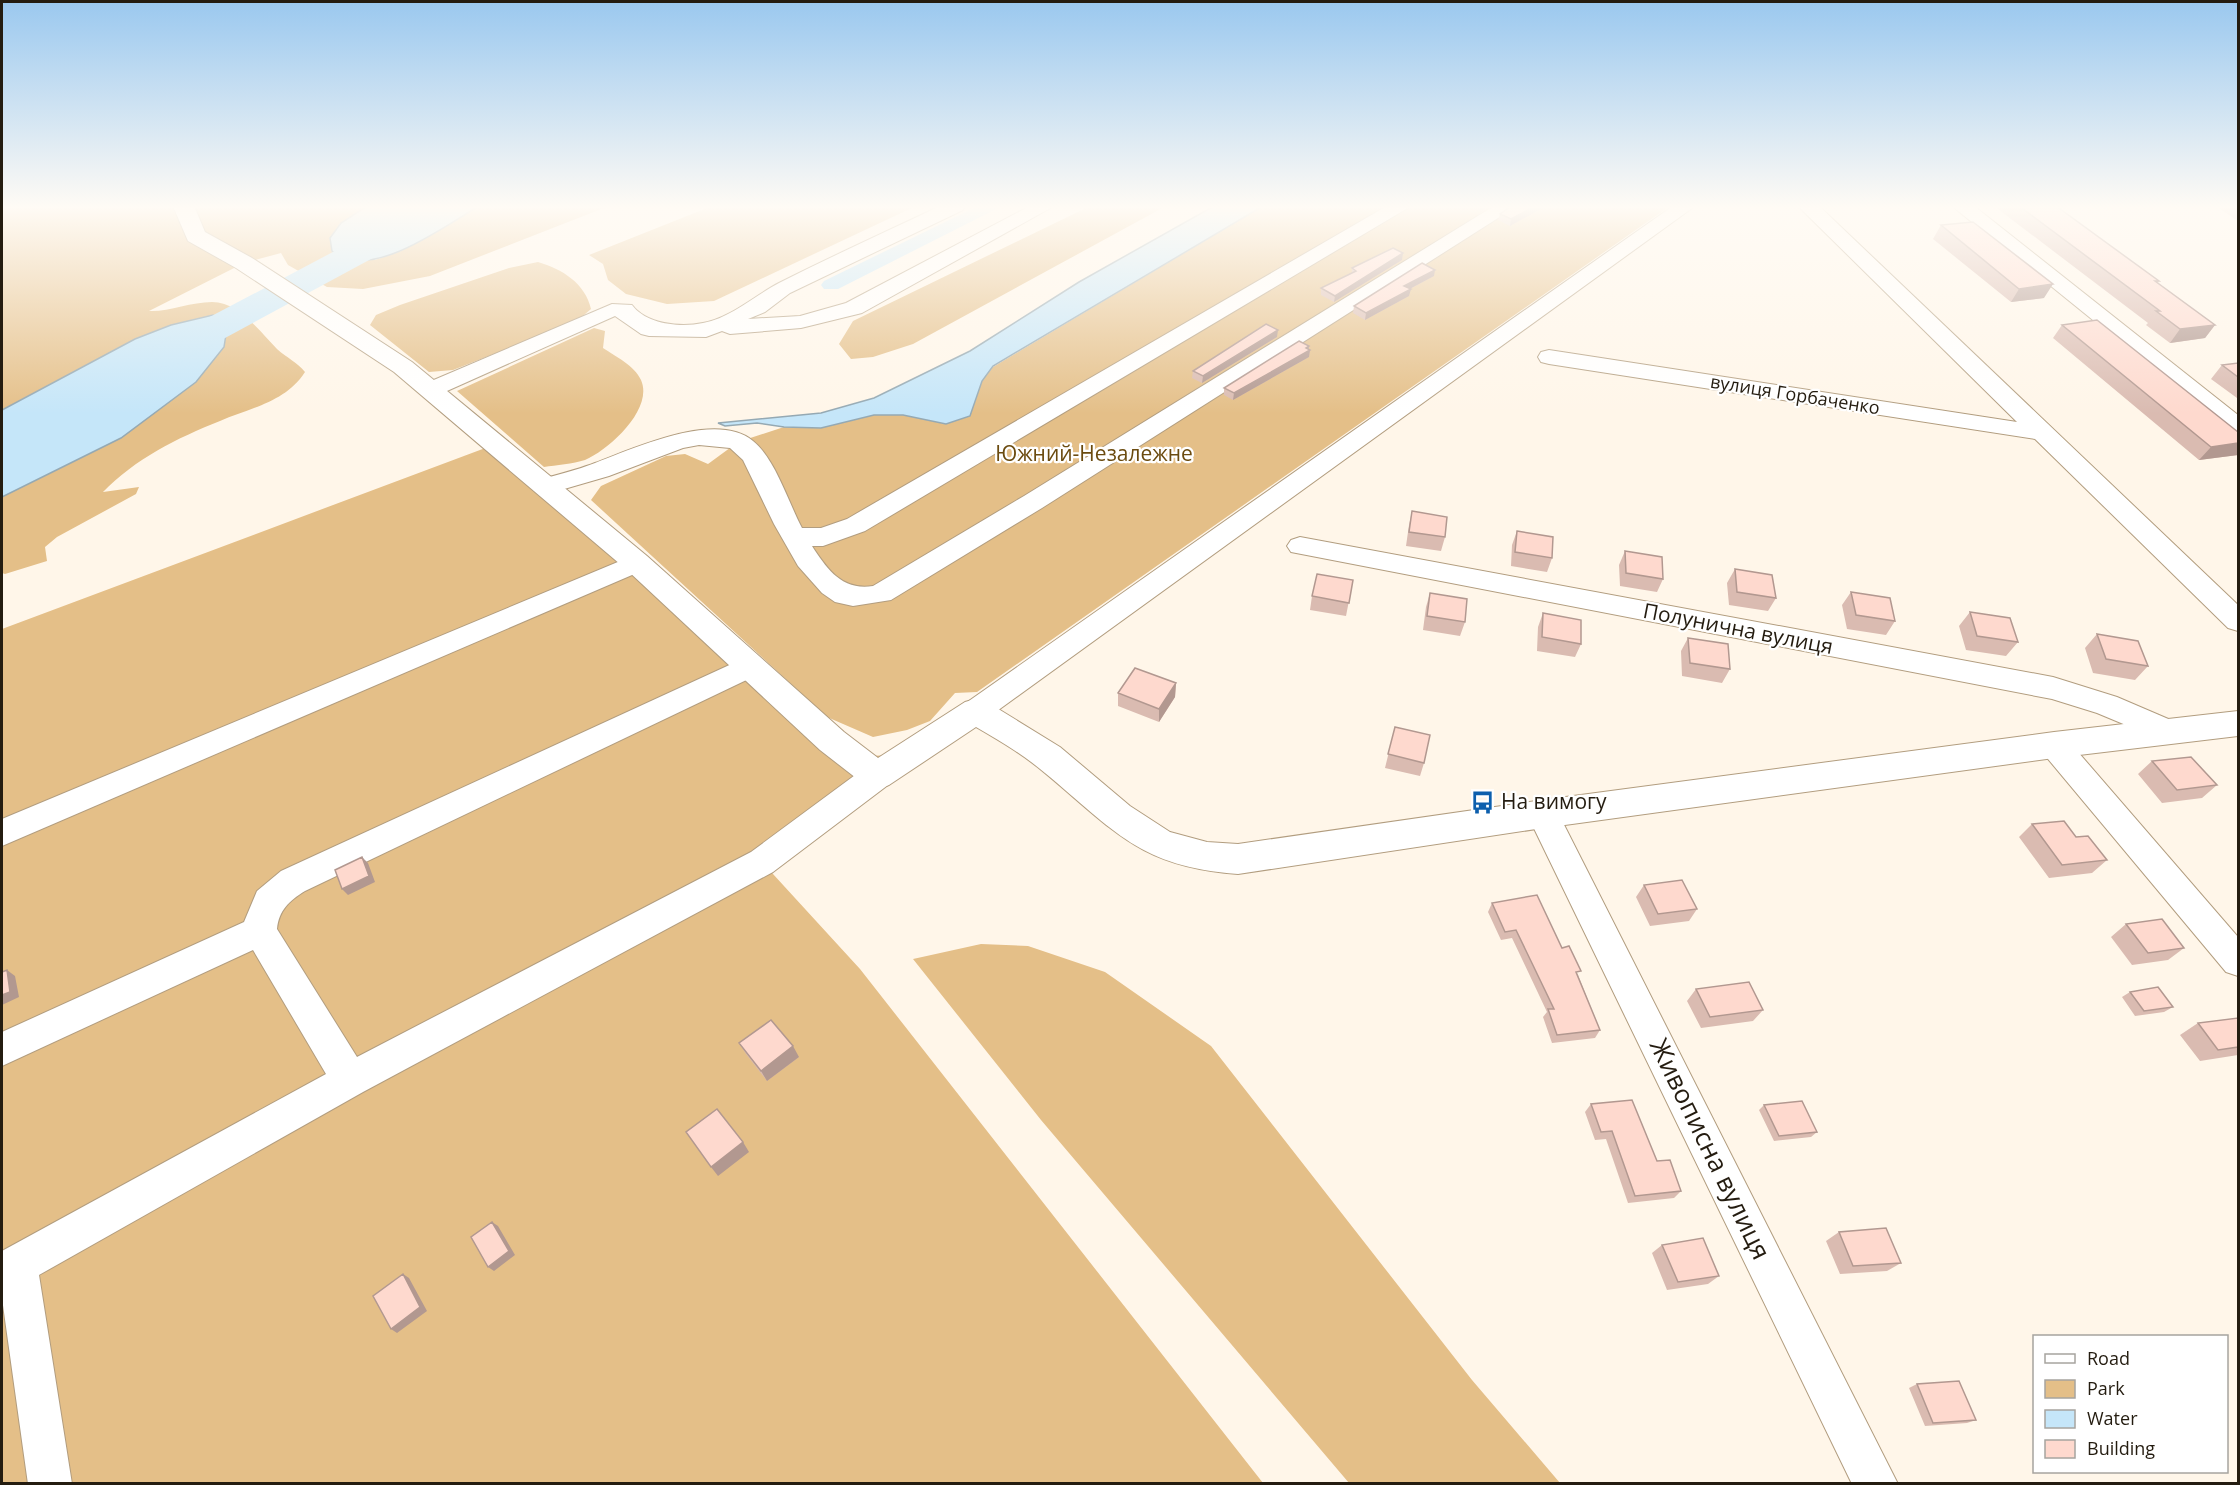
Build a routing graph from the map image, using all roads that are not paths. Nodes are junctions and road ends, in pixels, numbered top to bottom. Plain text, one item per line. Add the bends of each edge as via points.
1 (263, 275) edge
2 (810, 275) edge
3 (915, 275) edge
4 (1283, 275) edge
5 (1397, 275) edge
6 (1589, 275) edge
7 (1879, 275) edge
8 (2048, 275) edge
9 (706, 330) junction
10 (1549, 357) dead end
11 (430, 390) junction
12 (2238, 426) edge
13 (2042, 433) junction
14 (547, 486) junction
15 (795, 537) junction
16 (1300, 546) dead end
17 (637, 563) junction
18 (2238, 621) edge
19 (749, 667) junction
20 (976, 711) junction
21 (2238, 724) edge
22 (2169, 732) junction
23 (2054, 745) junction
24 (877, 776) junction
25 (1543, 814) junction
26 (2, 833) edge
27 (260, 931) junction
28 (2238, 961) edge
29 (2, 1049) edge
30 (350, 1080) junction
31 (9, 1269) edge
32 (51, 1484) edge
33 (1876, 1484) edge

1 - 11 street via 403,367
2 - 9 street via 757,307
3 - 9 street via 854,308 801,322
4 - 15 street via 856,525 823,537
5 - 15 street via 881,593 847,596 835,589
6 - 20 street
7 - 13 street
8 - 12 street
9 - 11 street via 649,329 624,310 612,310
10 - 13 street, вулиця Горбаченко
11 - 14 street
13 - 18 street
14 - 15 street via 601,470 676,440 699,437 738,442 752,453
14 - 17 street
16 - 22 street, Полунична вулиця via 2053,688 2107,705
17 - 19 street
17 - 26 street
19 - 24 street
19 - 27 street via 293,881 266,903
20 - 24 street
20 - 25 street via 1057,763 1134,830 1158,844 1193,856 1238,859
21 - 22 street
22 - 23 street
23 - 25 street
23 - 28 street
24 - 30 street via 762,862
25 - 33 street, Живописна вулиця
27 - 29 street
27 - 30 street
30 - 31 street
31 - 32 street

